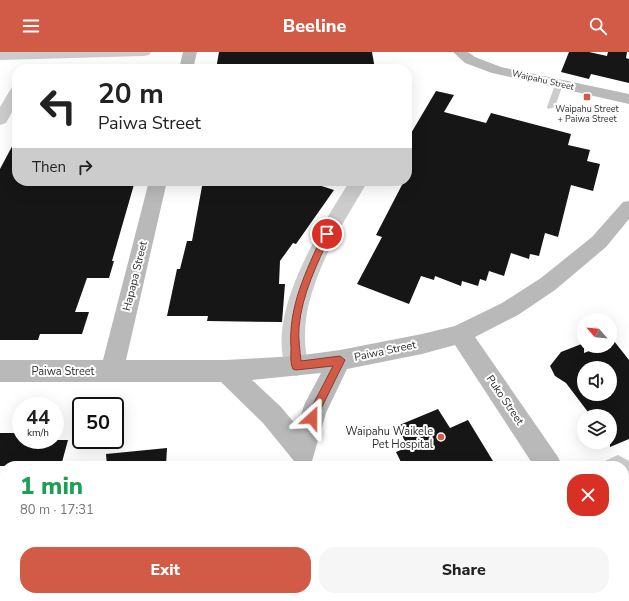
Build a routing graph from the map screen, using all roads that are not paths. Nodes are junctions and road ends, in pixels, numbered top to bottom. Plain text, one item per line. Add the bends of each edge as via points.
1 (144, 52) edge
2 (190, 52) edge
3 (460, 52) edge
4 (37, 55) junction
5 (0, 56) edge
6 (32, 64) edge
7 (187, 64) edge
8 (559, 84) junction
9 (12, 99) edge
10 (629, 99) edge
11 (551, 107) dead end
12 (0, 120) edge
13 (157, 186) edge
14 (356, 186) edge
15 (629, 207) edge
16 (460, 334) junction
17 (340, 360) junction
18 (296, 366) junction
19 (112, 370) junction
20 (0, 371) edge
21 (226, 372) junction
22 (306, 459) edge
23 (546, 461) edge

1 - 4 street
2 - 7 main road
3 - 8 main road, Waipahu Street via 470,60 488,67
4 - 5 street
4 - 6 street
8 - 10 main road, Waipahu Street
8 - 11 lane
9 - 12 street
13 - 19 main road, Hapapa Street
14 - 18 street via 327,234 309,272 300,299 294,328
15 - 16 main road, Paiwa Street via 600,242 548,284 510,308
16 - 17 main road, Paiwa Street
16 - 23 main road, Puko Street
17 - 18 main road, Paiwa Street
17 - 22 main road via 314,411
18 - 21 main road, Paiwa Street
19 - 20 main road, Paiwa Street
19 - 21 main road, Paiwa Street
21 - 22 main road via 272,415

